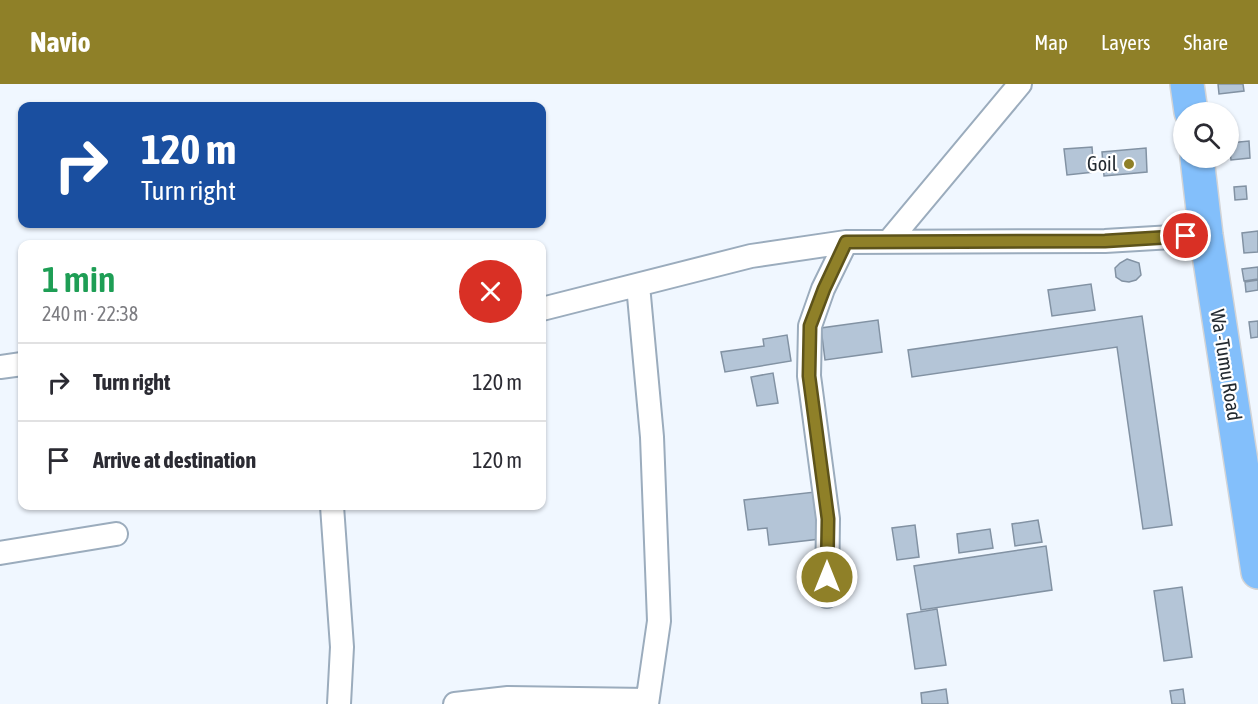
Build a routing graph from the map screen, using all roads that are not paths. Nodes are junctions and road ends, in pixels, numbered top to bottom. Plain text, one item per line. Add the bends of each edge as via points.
1 (1020, 84) edge
2 (1187, 84) edge
3 (1190, 102) edge
4 (1198, 168) edge
5 (1206, 235) junction
6 (890, 241) junction
7 (846, 242) junction
8 (638, 285) junction
9 (546, 308) edge
10 (18, 365) edge
11 (0, 367) edge
12 (1252, 496) edge
13 (332, 510) edge
14 (116, 534) dead end
15 (0, 553) edge
16 (1258, 572) edge
17 (827, 596) dead end
18 (507, 701) edge
19 (647, 702) edge
20 (339, 704) edge
21 (454, 704) edge

1 - 6 street
2 - 3 highway
4 - 5 highway, Wa -Tumu Road
5 - 6 street via 1105,241
5 - 12 highway, Wa -Tumu Road
6 - 7 street
7 - 8 street via 751,256
7 - 17 street via 810,326 809,376 828,519
8 - 9 street
8 - 19 street via 652,437 659,621
10 - 11 street
12 - 16 highway, Wa -Tumu Road
13 - 20 street via 342,648
14 - 15 street
18 - 19 street
18 - 21 street

